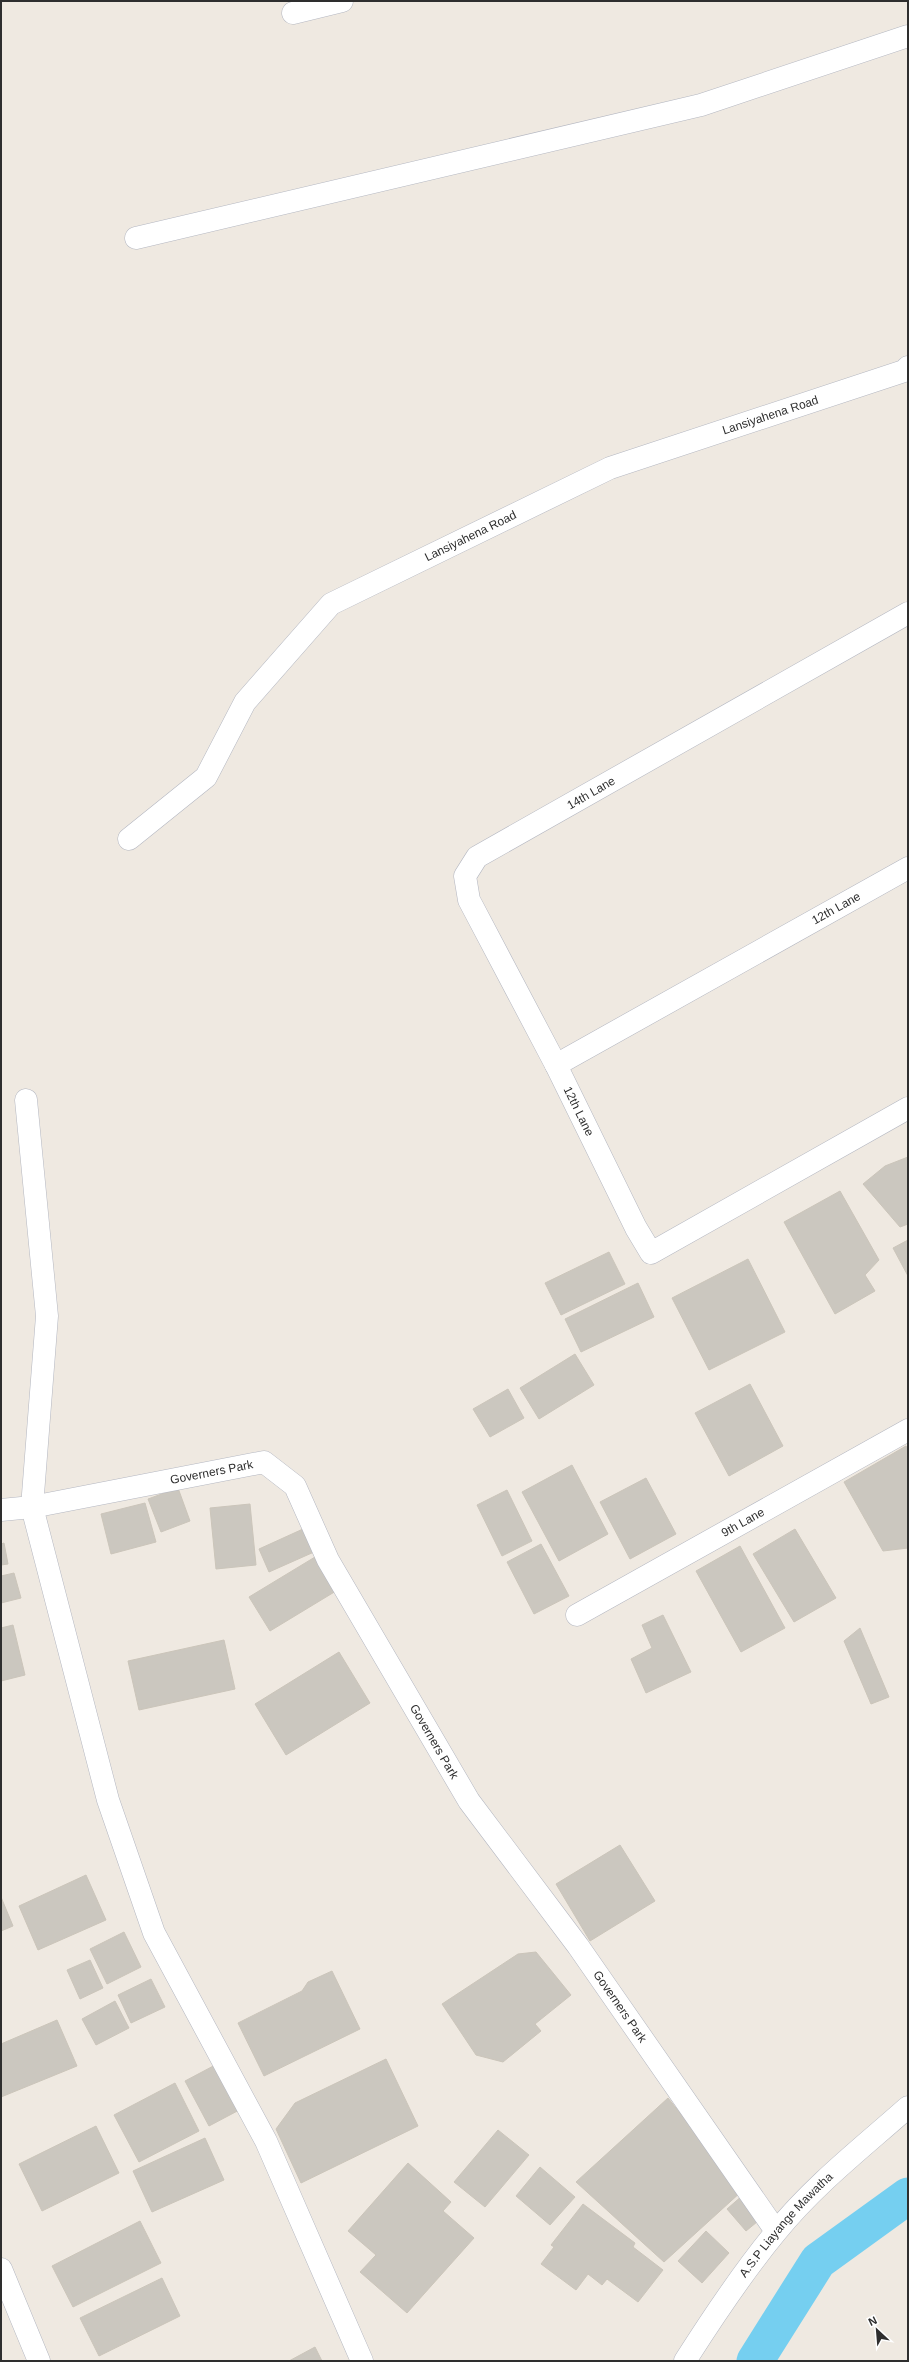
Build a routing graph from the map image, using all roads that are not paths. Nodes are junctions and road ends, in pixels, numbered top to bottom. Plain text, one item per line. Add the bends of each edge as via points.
1 (342, 1) edge
2 (293, 13) dead end
3 (908, 36) edge
4 (136, 238) dead end
5 (908, 367) edge
6 (908, 613) edge
7 (129, 839) dead end
8 (908, 868) edge
9 (556, 1065) junction
10 (26, 1100) dead end
11 (908, 1108) edge
12 (908, 1430) edge
13 (32, 1506) junction
14 (1, 1510) edge
15 (577, 1615) dead end
16 (908, 2107) edge
17 (776, 2231) junction
18 (1, 2269) edge
19 (39, 2361) edge
20 (362, 2361) edge
21 (685, 2361) edge

1 - 2 street
3 - 4 street via 701,105
5 - 7 street, Lansiyahena Road via 904,371 610,468 331,604 245,702 206,777
6 - 9 street, 14th Lane via 477,857 465,876 469,900
8 - 9 street, 12th Lane
9 - 11 street, 12th Lane via 636,1228 651,1253
10 - 13 street via 47,1316
12 - 15 street, 9th Lane
13 - 14 street, Governers Park
13 - 17 street, Governers Park via 264,1462 295,1486 328,1560 469,1802 578,1946
13 - 20 street via 108,1800 154,1933 266,2141
16 - 17 street, A.S.P Liayange Mawatha via 829,2176
17 - 21 street, A.S.P Liayange Mawatha via 727,2297
18 - 19 street

